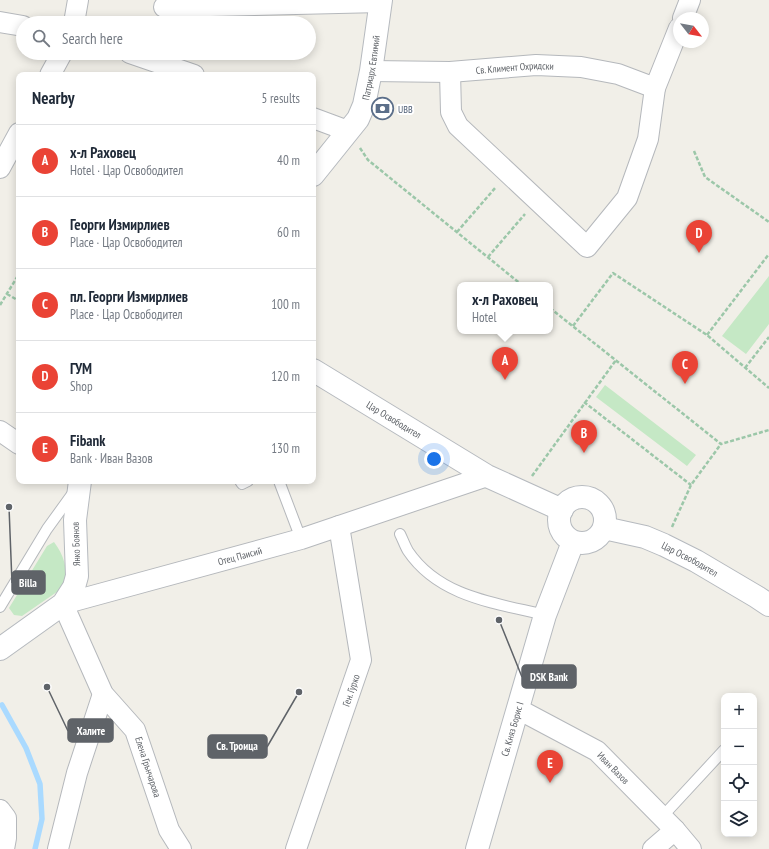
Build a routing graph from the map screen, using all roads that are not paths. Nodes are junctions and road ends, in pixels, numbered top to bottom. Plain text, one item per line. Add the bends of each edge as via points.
1 (78, 0) edge
2 (690, 0) edge
3 (381, 1) edge
4 (162, 10) edge
5 (685, 12) edge
6 (75, 16) edge
7 (0, 22) edge
8 (16, 25) edge
9 (673, 42) edge
10 (58, 60) edge
11 (159, 60) edge
12 (371, 71) junction
13 (52, 72) edge
14 (187, 72) edge
15 (450, 72) junction
16 (654, 88) junction
17 (316, 119) edge
18 (348, 131) junction
19 (16, 139) edge
20 (0, 168) edge
21 (316, 171) edge
22 (316, 372) edge
23 (0, 430) edge
24 (16, 442) edge
25 (487, 476) junction
26 (77, 484) edge
27 (78, 484) edge
28 (280, 484) edge
29 (562, 510) junction
30 (339, 526) junction
31 (604, 528) junction
32 (400, 534) dead end
33 (301, 539) junction
34 (573, 542) junction
35 (63, 604) junction
36 (769, 605) edge
37 (0, 607) edge
38 (545, 615) junction
39 (0, 649) edge
40 (103, 694) junction
41 (518, 709) junction
42 (721, 754) edge
43 (0, 810) edge
44 (669, 823) junction
45 (4, 849) edge
46 (58, 849) edge
47 (181, 849) edge
48 (296, 849) edge
49 (477, 849) edge
50 (653, 849) edge
51 (691, 849) edge

1 - 6 street
2 - 5 street
3 - 4 street
3 - 12 main road, Патриарх Евтимий
7 - 8 street
9 - 16 street
10 - 13 street
11 - 14 street
12 - 15 street, Св. Климент Охридски
12 - 18 main road, Патриарх Евтимий via 364,105 358,119
15 - 16 street, Св. Климент Охридски via 536,65 581,67 618,74
15 - 16 street via 451,112 458,126 587,247 628,198 648,139
17 - 18 street
18 - 21 main road
19 - 20 street
22 - 25 main road, Цар Освободител
23 - 24 street
25 - 29 main road, Цар Освободител
25 - 30 street, Отец Паисий
26 - 37 lane
27 - 35 main road, Янко Боянов via 75,520 77,576 74,587
28 - 33 lane
29 - 31 main road via 566,504 579,497 594,501 604,512
29 - 34 main road via 559,517 562,532
30 - 33 street, Отец Паисий
30 - 48 street, Ген. Гурко via 361,660
31 - 34 main road via 595,540 588,543
31 - 36 main road, Цар Освободител via 664,545
32 - 38 lane via 407,550 416,561 427,572 454,590 472,598
33 - 35 street, Отец Паисий
34 - 38 main road, Св. Княз Борис I
35 - 39 main road, Отец Паисий
35 - 40 street, Елена Грънчарова
38 - 41 main road, Св. Княз Борис I
40 - 46 street via 77,773
40 - 47 street, Елена Грънчарова via 135,730 169,830
41 - 44 street, Иван Вазов via 597,751
41 - 49 main road, Св. Княз Борис I
42 - 44 lane
43 - 45 street via 6,818
44 - 50 street
44 - 51 street, Иван Вазов

